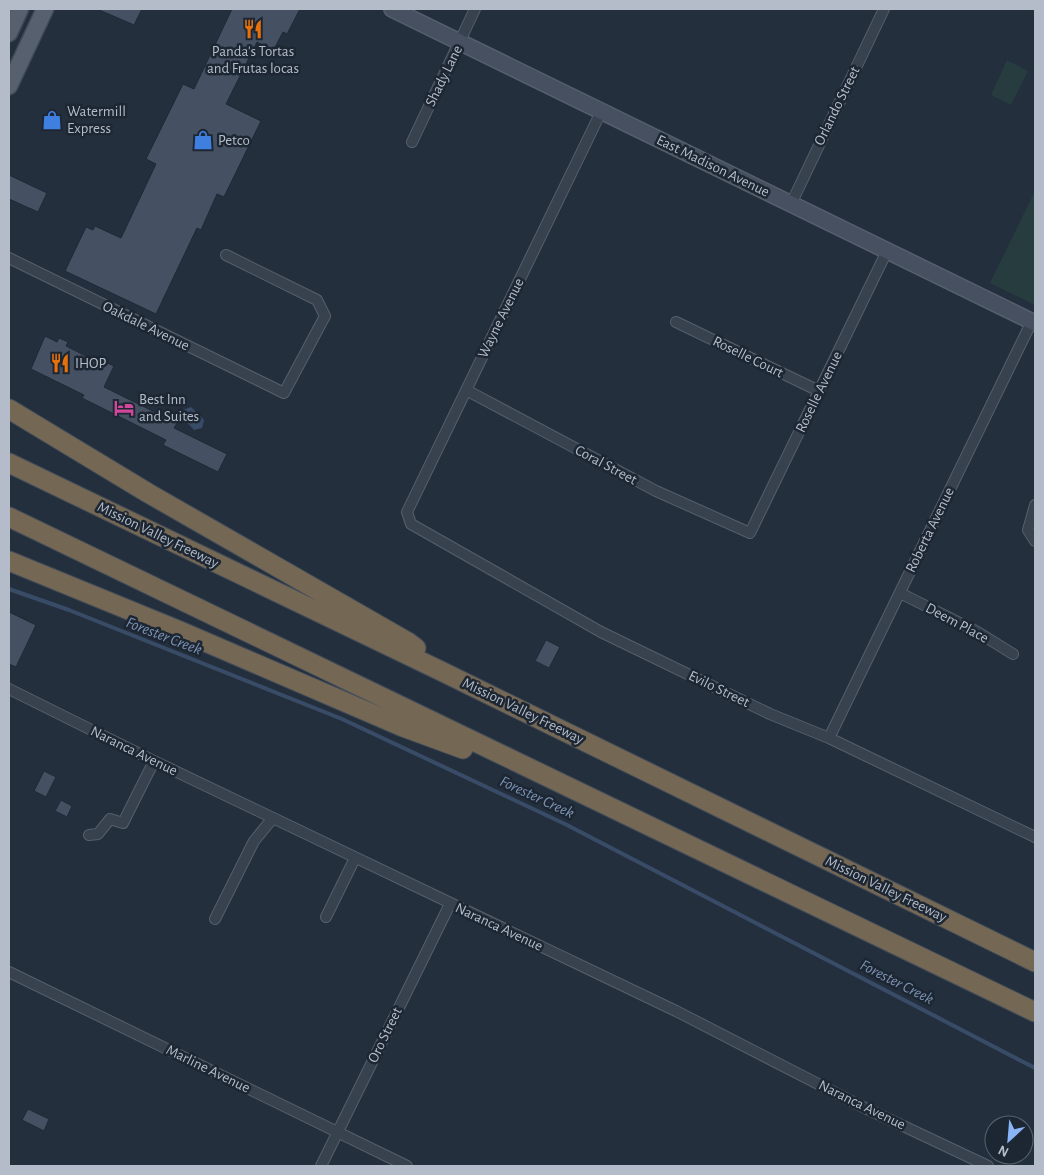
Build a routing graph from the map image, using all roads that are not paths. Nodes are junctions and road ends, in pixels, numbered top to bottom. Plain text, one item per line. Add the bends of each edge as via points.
1 (20, 9) edge
2 (45, 9) edge
3 (392, 9) edge
4 (475, 9) edge
5 (884, 9) edge
6 (9, 33) edge
7 (460, 41) junction
8 (9, 86) edge
9 (601, 112) junction
10 (412, 142) dead end
11 (790, 204) junction
12 (887, 251) junction
13 (226, 255) dead end
14 (9, 258) edge
15 (676, 322) dead end
16 (1034, 322) edge
17 (466, 390) junction
18 (819, 391) junction
19 (9, 409) edge
20 (9, 463) edge
21 (1035, 505) edge
22 (9, 517) edge
23 (411, 524) joint
24 (750, 533) joint
25 (1035, 541) edge
26 (9, 561) edge
27 (900, 593) junction
28 (1014, 654) dead end
29 (443, 672) junction
30 (9, 689) edge
31 (829, 738) junction
32 (154, 761) junction
33 (570, 789) junction
34 (273, 818) junction
35 (89, 835) dead end
36 (1035, 837) edge
37 (355, 858) junction
38 (450, 904) junction
39 (326, 917) dead end
40 (215, 919) dead end
41 (1035, 962) edge
42 (9, 972) edge
43 (1035, 1012) edge
44 (338, 1132) junction
45 (321, 1166) edge
46 (407, 1166) edge
47 (988, 1166) edge

1 - 6 main road
2 - 8 main road
3 - 7 street, East Madison Avenue
4 - 7 street, Shady Lane
5 - 11 street, Orlando Street
7 - 9 street, East Madison Avenue
7 - 10 street, Shady Lane
9 - 11 street, East Madison Avenue
9 - 17 street, Wayne Avenue
11 - 12 street, East Madison Avenue
12 - 16 street, East Madison Avenue
12 - 18 street, Roselle Avenue
13 - 14 street, Oakdale Avenue via 317,300 325,316 284,394
15 - 18 street, Roselle Court
16 - 27 street, Roberta Avenue
17 - 23 street, Wayne Avenue via 407,512
17 - 24 street, Coral Street via 656,491
18 - 24 street, Roselle Avenue
19 - 29 highway via 408,642
20 - 29 highway, Mission Valley Freeway
21 - 25 street via 1028,530
22 - 33 highway
23 - 31 street, Evilo Street via 601,632 770,714
26 - 33 highway via 403,727
27 - 28 street, Deem Place
27 - 31 street, Roberta Avenue
29 - 41 highway, Mission Valley Freeway
30 - 32 street, Naranca Avenue
31 - 36 street, Evilo Street
32 - 34 street, Naranca Avenue
32 - 35 street via 122,823 110,819 98,834
33 - 43 highway
34 - 37 street, Naranca Avenue
34 - 40 street via 254,841
37 - 38 street, Naranca Avenue
37 - 39 street
38 - 44 street, Oro Street
38 - 47 street, Naranca Avenue via 676,1011 863,1107
42 - 44 street, Marline Avenue
44 - 45 street, Oro Street
44 - 46 street, Marline Avenue

